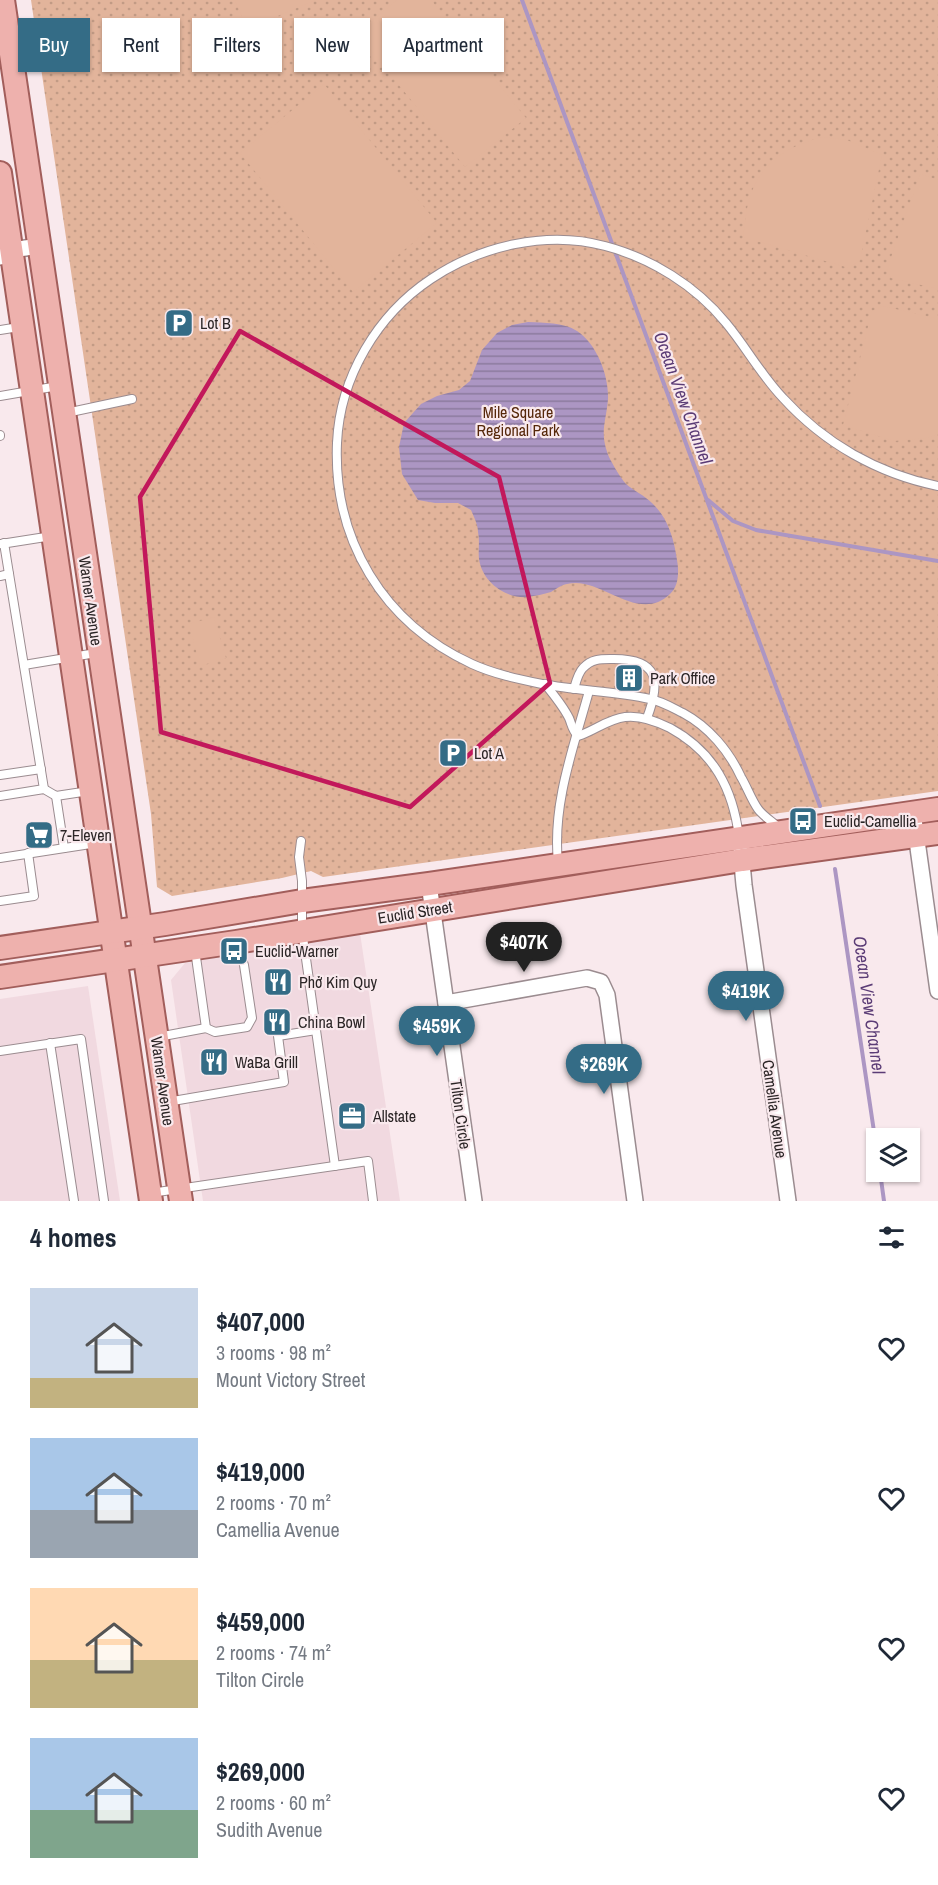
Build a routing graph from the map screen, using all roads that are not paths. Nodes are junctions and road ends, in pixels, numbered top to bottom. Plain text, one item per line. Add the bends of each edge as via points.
1 (3, 0) edge
2 (18, 54) edge
3 (11, 55) junction
4 (0, 173) edge
5 (39, 246) junction
6 (4, 251) edge
7 (23, 326) junction
8 (0, 330) edge
9 (60, 386) junction
10 (32, 389) junction
11 (0, 396) edge
12 (132, 399) dead end
13 (64, 413) junction
14 (938, 486) edge
15 (54, 536) junction
16 (2, 544) edge
17 (9, 574) junction
18 (0, 576) edge
19 (99, 653) junction
20 (71, 657) junction
21 (24, 665) junction
22 (545, 684) junction
23 (574, 689) junction
24 (590, 691) junction
25 (654, 699) junction
26 (647, 718) junction
27 (578, 736) junction
28 (41, 768) junction
29 (0, 775) edge
30 (44, 789) junction
31 (91, 791) junction
32 (56, 795) junction
33 (0, 796) edge
34 (938, 809) edge
35 (914, 812) junction
36 (783, 831) junction
37 (927, 835) edge
38 (301, 841) dead end
39 (98, 843) junction
40 (64, 848) junction
41 (741, 849) junction
42 (28, 853) junction
43 (0, 858) edge
44 (558, 864) junction
45 (429, 884) junction
46 (0, 901) edge
47 (302, 901) junction
48 (433, 909) junction
49 (933, 919) edge
50 (140, 928) junction
51 (302, 930) junction
52 (111, 932) junction
53 (236, 942) junction
54 (0, 948) edge
55 (195, 948) junction
56 (145, 956) junction
57 (116, 960) junction
58 (0, 977) edge
59 (938, 991) edge
60 (446, 1003) junction
61 (206, 1028) junction
62 (316, 1030) junction
63 (157, 1037) junction
64 (50, 1043) junction
65 (0, 1051) edge
66 (166, 1102) junction
67 (335, 1166) junction
68 (180, 1195) edge
69 (151, 1197) edge
70 (74, 1201) edge
71 (104, 1201) edge
72 (374, 1201) edge
73 (474, 1201) edge
74 (635, 1201) edge
75 (788, 1201) edge

1 - 3 main road, Warner Avenue
2 - 3 lane
3 - 5 main road, Warner Avenue
4 - 6 main road, Warner Avenue
5 - 6 street
5 - 9 main road, Warner Avenue
6 - 7 main road, Warner Avenue
7 - 8 lane
7 - 10 main road, Warner Avenue
9 - 10 lane
9 - 13 main road, Warner Avenue
10 - 11 lane
10 - 15 main road, Warner Avenue
12 - 13 lane
13 - 19 main road, Warner Avenue
14 - 22 lane via 870,464 826,438 779,395 713,308 690,288 639,257 602,245 544,241 504,246 449,267 408,297 385,320 358,359 343,402 338,434 340,498 356,551 397,611 426,637 473,665
15 - 16 lane
15 - 20 main road, Warner Avenue
16 - 17 lane
17 - 18 lane
17 - 21 lane
19 - 20 lane
19 - 50 main road, Warner Avenue
20 - 21 lane
20 - 31 main road, Warner Avenue
21 - 28 lane
22 - 23 lane
22 - 27 lane
23 - 24 lane
23 - 25 lane via 581,670 589,663 597,659 631,659 642,663 653,675
24 - 25 lane
24 - 27 lane
25 - 26 lane
25 - 36 lane via 687,715 709,732 725,749 759,811
26 - 27 lane via 626,717
26 - 41 lane via 684,735 721,776 733,802
27 - 44 lane via 559,812
28 - 29 lane
28 - 30 lane
30 - 32 lane
30 - 33 lane
31 - 32 lane
31 - 39 main road, Warner Avenue
32 - 40 lane
34 - 35 main road, Euclid Street
35 - 36 main road, Euclid Street
35 - 37 street
36 - 41 main road, Euclid Street
37 - 41 main road, Euclid Street
37 - 49 street
38 - 47 lane
39 - 40 lane
39 - 52 main road, Warner Avenue
40 - 42 lane
41 - 44 main road, Euclid Street
41 - 48 main road, Euclid Street
41 - 75 street, Camellia Avenue
42 - 43 lane
42 - 46 lane via 34,896
44 - 45 main road, Euclid Street
45 - 47 main road, Euclid Street
45 - 48 street, Tilton Circle
47 - 50 main road, Euclid Street
47 - 51 lane
48 - 51 main road, Euclid Street
48 - 60 street, Tilton Circle
49 - 59 street
50 - 52 main road, Euclid Street
50 - 56 main road, Warner Avenue
51 - 53 main road, Euclid Street
51 - 62 lane
52 - 54 main road, Euclid Street
52 - 57 main road, Warner Avenue
53 - 55 main road, Euclid Street
53 - 61 lane via 244,964 252,1018 247,1027 215,1032
55 - 56 main road, Euclid Street
55 - 61 lane
56 - 57 main road, Euclid Street
56 - 63 main road, Warner Avenue
57 - 58 main road, Euclid Street
57 - 69 main road, Warner Avenue
60 - 73 street, Tilton Circle
60 - 74 street via 587,978 601,982 607,995
61 - 63 lane
62 - 66 lane via 278,1036 284,1082
62 - 67 lane
63 - 66 main road, Warner Avenue
64 - 65 lane
64 - 70 lane
64 - 71 lane via 81,1038
66 - 68 main road, Warner Avenue
67 - 68 lane
67 - 72 lane via 368,1161
68 - 69 lane

